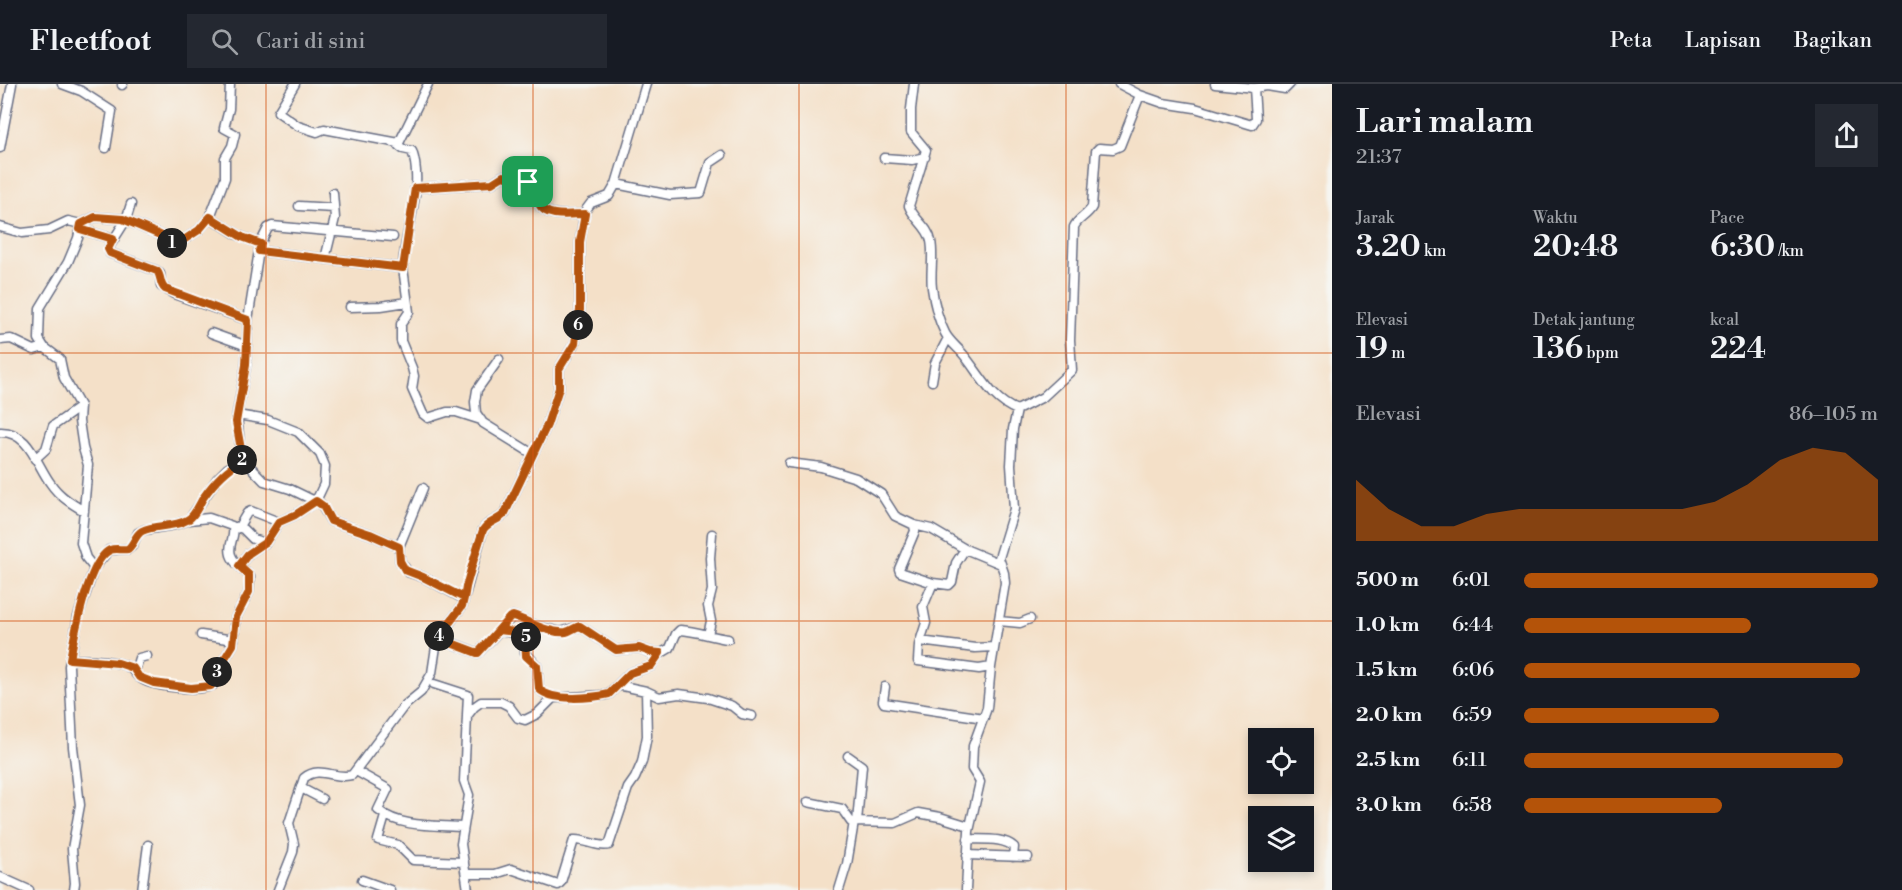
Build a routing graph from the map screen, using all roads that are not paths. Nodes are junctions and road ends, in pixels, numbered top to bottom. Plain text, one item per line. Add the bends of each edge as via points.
1 (12, 84) edge
2 (62, 84) edge
3 (230, 84) edge
4 (295, 84) edge
5 (428, 84) edge
6 (646, 84) edge
7 (914, 84) edge
8 (1119, 84) edge
9 (1215, 84) edge
10 (1290, 84) edge
11 (1254, 88) junction
12 (1140, 95) junction
13 (399, 143) junction
14 (0, 148) edge
15 (106, 148) dead end
16 (722, 155) dead end
17 (925, 157) junction
18 (884, 158) dead end
19 (616, 184) junction
20 (415, 188) junction
21 (333, 193) dead end
22 (131, 204) dead end
23 (299, 206) dead end
24 (334, 208) junction
25 (585, 214) junction
26 (210, 217) junction
27 (126, 220) junction
28 (0, 227) edge
29 (80, 227) junction
30 (330, 232) junction
31 (393, 237) dead end
32 (113, 239) junction
33 (260, 248) junction
34 (325, 259) junction
35 (403, 268) junction
36 (407, 302) junction
37 (350, 307) dead end
38 (248, 320) junction
39 (211, 333) dead end
40 (948, 338) junction
41 (0, 340) edge
42 (247, 346) junction
43 (44, 347) junction
44 (499, 358) dead end
45 (932, 381) dead end
46 (80, 407) junction
47 (1017, 410) junction
48 (237, 415) junction
49 (481, 420) junction
50 (0, 432) edge
51 (533, 454) junction
52 (35, 459) junction
53 (243, 460) junction
54 (789, 463) dead end
55 (423, 488) dead end
56 (316, 501) junction
57 (84, 511) junction
58 (189, 520) junction
59 (279, 522) junction
60 (914, 525) junction
61 (236, 527) junction
62 (712, 534) dead end
63 (265, 543) junction
64 (399, 547) junction
65 (965, 549) junction
66 (1001, 564) junction
67 (239, 566) junction
68 (94, 568) junction
69 (933, 583) junction
70 (464, 598) junction
71 (1030, 619) dead end
72 (999, 621) junction
73 (499, 630) junction
74 (201, 634) dead end
75 (708, 635) junction
76 (438, 638) junction
77 (728, 639) dead end
78 (234, 640) junction
79 (920, 641) junction
80 (994, 647) junction
81 (660, 653) junction
82 (147, 656) dead end
83 (70, 659) junction
84 (991, 667) junction
85 (135, 671) junction
86 (434, 684) dead end
87 (618, 685) junction
88 (885, 687) dead end
89 (646, 691) junction
90 (557, 697) junction
91 (467, 716) junction
92 (752, 716) dead end
93 (984, 718) junction
94 (848, 756) dead end
95 (356, 771) junction
96 (301, 788) junction
97 (322, 799) dead end
98 (808, 802) dead end
99 (385, 816) junction
100 (856, 822) junction
101 (969, 826) junction
102 (463, 827) junction
103 (968, 839) junction
104 (148, 845) dead end
105 (967, 855) junction
106 (1013, 857) junction
107 (1028, 857) dead end
108 (464, 862) junction
109 (466, 874) junction
110 (0, 877) edge
111 (362, 880) dead end
112 (28, 890) edge
113 (74, 890) edge
114 (142, 890) edge
115 (278, 890) edge
116 (390, 890) edge
117 (468, 890) edge
118 (839, 890) edge
119 (966, 890) edge

1 - 14 street
2 - 15 street via 112,111
3 - 26 street via 224,128 235,134 225,158 225,178
4 - 13 street via 278,112 298,126
5 - 13 street
6 - 19 street
7 - 17 street via 910,130 925,147
8 - 12 street
9 - 11 street
10 - 11 street via 1285,89
11 - 12 street via 1256,118 1252,125
12 - 47 street via 1120,146 1096,151 1092,207 1074,227 1072,370 1044,397
13 - 20 street via 400,148 413,153
16 - 19 street via 710,164 701,193 670,195
17 - 18 street
17 - 40 street via 909,206 931,240 932,288
19 - 25 street via 609,196 591,203
20 - 25 street via 492,183 503,176 532,184 546,212
20 - 35 street
21 - 24 street
22 - 27 street
23 - 24 street
24 - 30 street
25 - 51 street via 576,338 559,369 556,399
26 - 27 street via 199,230 176,245
26 - 33 street
27 - 29 street via 97,217
27 - 32 street
28 - 29 street via 22,232 49,230 68,221
29 - 32 street
29 - 43 street via 68,262 39,308 38,335
30 - 31 street
30 - 33 street via 272,226
30 - 34 street
32 - 38 street via 110,253 157,271 165,289
33 - 34 street
33 - 38 street
34 - 35 street
35 - 36 street
36 - 37 street
36 - 49 street via 409,312 401,324 401,341 414,376 412,389 423,414 428,418 456,412
38 - 42 street
39 - 42 street
40 - 45 street
40 - 47 street via 1001,401
41 - 43 street via 11,339 34,351
42 - 48 street
43 - 46 street via 60,359 65,381
44 - 49 street via 476,394 475,408
46 - 52 street via 52,426 46,449
46 - 57 street via 88,465
47 - 66 street via 1011,465 1014,509 999,558
48 - 53 street
48 - 56 street via 291,428 320,454 325,479
49 - 51 street
50 - 52 street via 21,438
51 - 70 street via 505,513 483,530
52 - 57 street via 59,494
53 - 56 street via 264,481
53 - 58 street via 218,479
54 - 60 street via 822,467 856,478 881,494 895,516
55 - 64 street
56 - 59 street
56 - 64 street via 331,521
57 - 68 street via 81,543
58 - 61 street via 209,518
58 - 68 street via 144,530 132,546 110,550
59 - 61 street via 251,511
59 - 63 street
60 - 65 street
60 - 69 street via 899,571
61 - 63 street
61 - 67 street via 230,551
62 - 75 street
63 - 67 street via 248,554
64 - 70 street via 405,570
65 - 66 street
65 - 69 street via 956,563 951,584
66 - 72 street via 1005,579
67 - 78 street via 249,575 249,590 236,617
68 - 83 street
69 - 79 street via 923,607 927,623
70 - 76 street
71 - 72 street
72 - 80 street
73 - 76 street via 478,653
73 - 81 street via 513,616 561,632 580,626 616,650 639,648
73 - 90 street via 525,636 525,652 537,666 539,689
74 - 78 street
75 - 77 street
75 - 81 street via 680,630 670,648
76 - 95 street via 432,673 421,692 400,712
78 - 85 street via 208,688 154,683
79 - 80 street
79 - 84 street via 919,662
80 - 84 street
81 - 87 street via 651,666 630,673
82 - 85 street via 139,658
83 - 85 street via 112,661
83 - 113 street via 73,747 80,805 72,849
84 - 93 street
86 - 91 street via 468,695
87 - 89 street
87 - 90 street via 606,695
88 - 93 street via 884,704
89 - 92 street via 659,697 679,694 708,698
89 - 109 street via 642,762 628,788 609,845 574,840 558,885 511,869 495,874
90 - 91 street via 525,720 501,702 481,702
91 - 102 street via 464,781 469,795
93 - 101 street via 973,746 972,769 980,782
94 - 100 street via 862,766
95 - 96 street via 346,776 324,771 308,775
95 - 99 street via 388,789 378,810
96 - 97 street
96 - 115 street via 289,826 294,848
98 - 100 street via 842,809 851,822
99 - 102 street via 401,822
99 - 108 street via 378,840 398,845 412,860
100 - 101 street via 895,823 918,813
100 - 118 street
101 - 103 street
102 - 108 street
103 - 105 street
103 - 106 street via 1011,843
104 - 114 street
105 - 106 street
105 - 119 street
106 - 107 street
108 - 109 street
109 - 117 street
110 - 112 street
111 - 116 street

